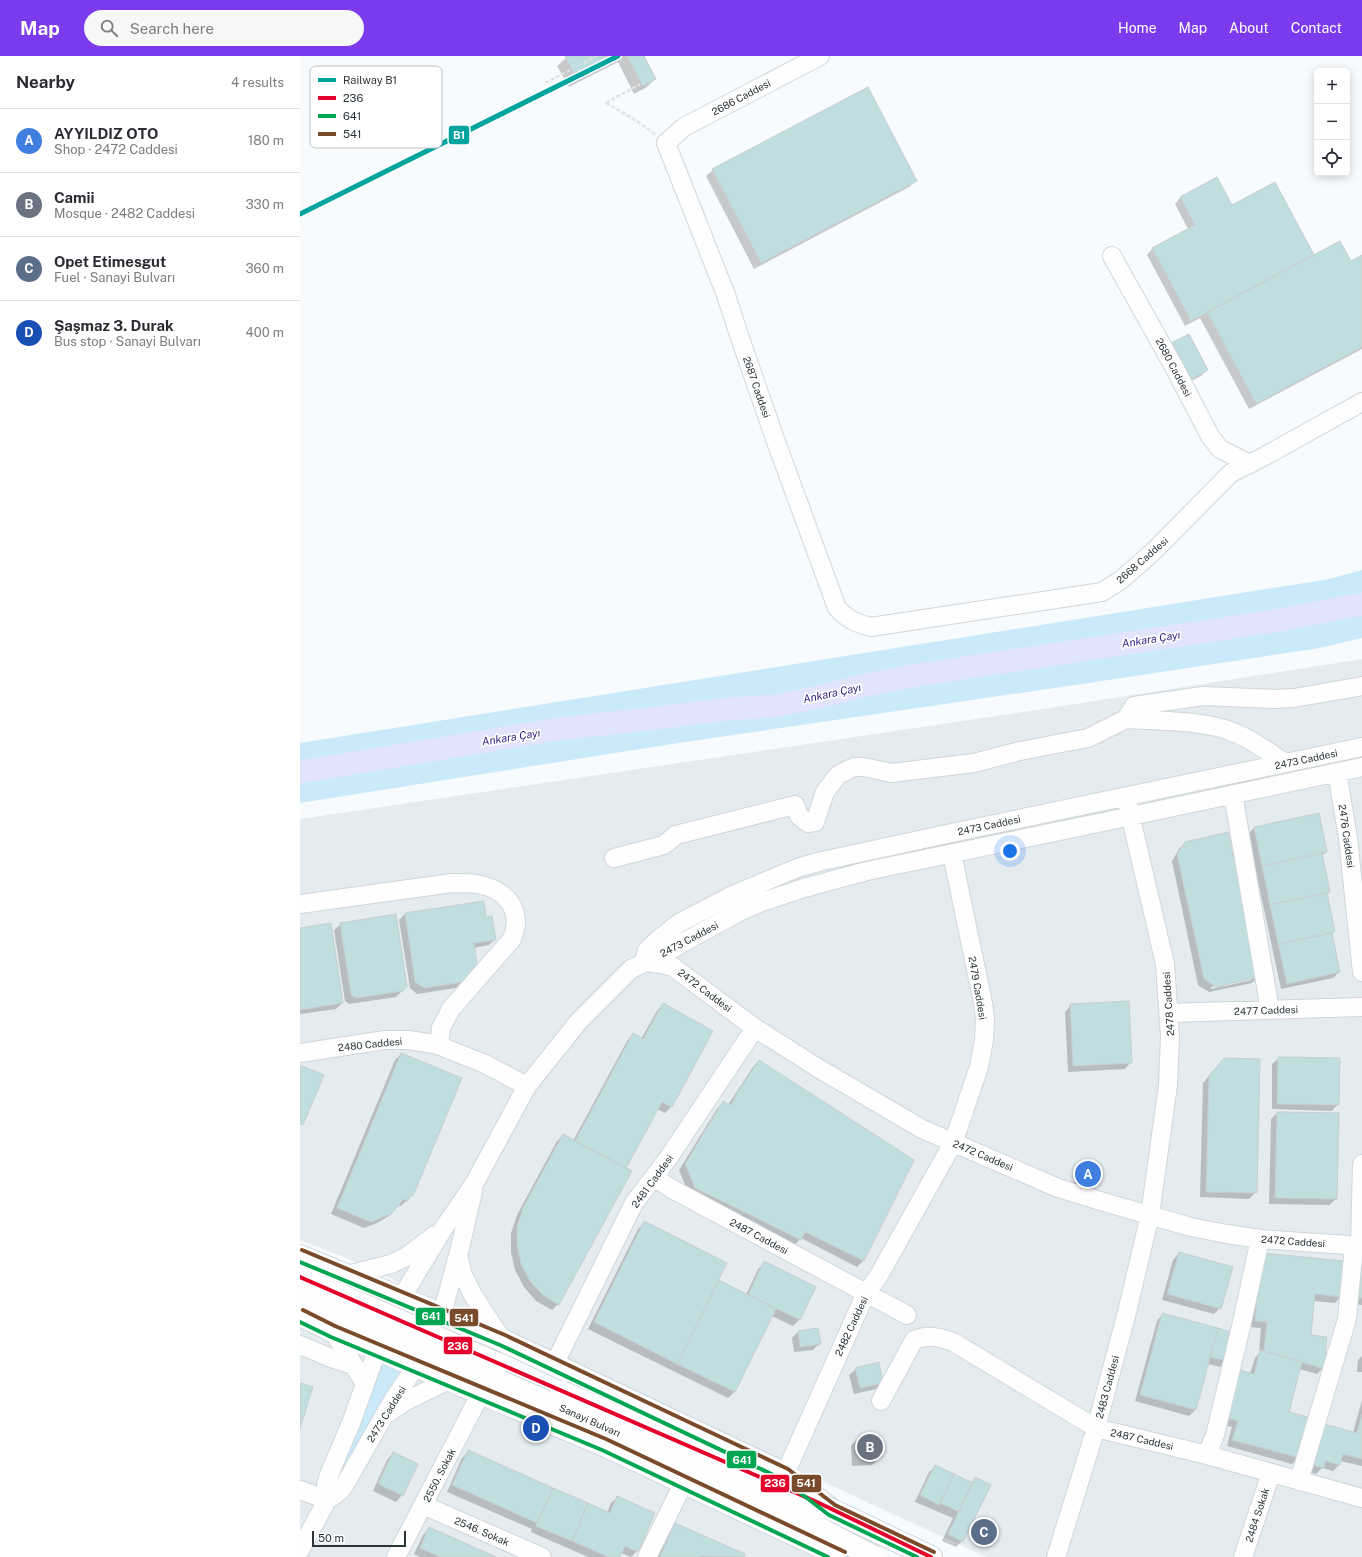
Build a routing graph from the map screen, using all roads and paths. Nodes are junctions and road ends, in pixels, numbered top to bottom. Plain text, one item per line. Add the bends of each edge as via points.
1 (597, 56) edge
2 (820, 56) edge
3 (584, 63) dead end
4 (572, 69) dead end
5 (545, 83) dead end
6 (640, 84) dead end
7 (666, 143) junction
8 (1112, 256) dead end
9 (1362, 402) edge
10 (1250, 464) junction
11 (858, 624) joint
12 (1362, 686) edge
13 (1126, 719) junction
14 (1362, 747) edge
15 (1285, 763) junction
16 (1362, 767) edge
17 (1337, 772) junction
18 (1234, 794) junction
19 (1126, 797) junction
20 (1130, 816) junction
21 (952, 854) junction
22 (614, 858) dead end
23 (300, 904) edge
24 (644, 962) junction
25 (1362, 972) edge
26 (1362, 1007) edge
27 (1270, 1010) junction
28 (1169, 1013) junction
29 (755, 1028) junction
30 (440, 1046) junction
31 (300, 1053) edge
32 (527, 1086) junction
33 (953, 1143) junction
34 (1362, 1164) edge
35 (654, 1177) junction
36 (474, 1184) junction
37 (1150, 1215) junction
38 (443, 1229) junction
39 (1260, 1239) junction
40 (1359, 1246) edge
41 (300, 1256) edge
42 (458, 1256) junction
43 (344, 1274) junction
44 (300, 1277) edge
45 (866, 1293) junction
46 (300, 1295) edge
47 (402, 1298) junction
48 (442, 1314) junction
49 (300, 1315) edge
50 (907, 1315) dead end
51 (329, 1329) junction
52 (504, 1341) junction
53 (300, 1345) edge
54 (377, 1349) junction
55 (554, 1364) junction
56 (353, 1365) junction
57 (417, 1366) junction
58 (449, 1380) junction
59 (365, 1384) junction
60 (481, 1393) junction
61 (881, 1401) dead end
62 (384, 1416) junction
63 (1096, 1428) junction
64 (1208, 1455) junction
65 (1271, 1473) junction
66 (785, 1474) junction
67 (1299, 1481) junction
68 (684, 1482) junction
69 (300, 1490) edge
70 (1362, 1498) edge
71 (327, 1500) junction
72 (423, 1505) junction
73 (832, 1510) junction
74 (300, 1550) edge
75 (396, 1557) edge
76 (542, 1557) edge
77 (647, 1557) edge
78 (842, 1557) edge
79 (874, 1557) edge
80 (931, 1557) edge
81 (1056, 1557) edge
82 (1244, 1557) edge

1 - 3 path
2 - 7 street, 2686 Caddesi via 684,127
4 - 5 path
6 - 7 path via 606,103 637,121
7 - 11 street, 2687 Caddesi via 726,295 837,608 846,618
8 - 10 street, 2680 Caddesi via 1210,436 1220,449
9 - 10 street, 2668 Caddesi
10 - 11 street, 2668 Caddesi via 1231,473 1155,550 1121,580 1102,592 871,627
12 - 13 street via 1288,698 1203,696 1134,706
13 - 15 street via 1189,723 1235,732
13 - 22 street via 1088,738 1020,750 974,763 891,773 854,767 838,775 825,792 815,822 808,823 799,816 795,805 676,835 664,845
14 - 15 street, 2473 Caddesi
15 - 19 street, 2473 Caddesi
16 - 17 street, 2473 Caddesi
17 - 18 street, 2473 Caddesi
17 - 25 street, 2476 Caddesi via 1348,838
18 - 20 street, 2473 Caddesi
18 - 27 street
19 - 20 street, 2478 Caddesi
19 - 24 street, 2473 Caddesi via 800,867 735,894 679,923 647,950
20 - 21 street, 2473 Caddesi
20 - 28 street, 2478 Caddesi via 1165,964
21 - 24 street, 2473 Caddesi via 867,871 787,893 741,911
21 - 33 street, 2479 Caddesi via 985,1018 979,1067
23 - 30 street via 452,883 486,886 506,897 516,919 512,939 451,1009 441,1028
24 - 29 street, 2472 Caddesi via 673,967
24 - 32 street, 2473 Caddesi via 631,970 579,1021
26 - 27 street, 2477 Caddesi
27 - 28 street, 2477 Caddesi
28 - 37 street, 2478 Caddesi via 1168,1085
29 - 33 street, 2472 Caddesi via 922,1129
29 - 35 street, 2481 Caddesi
30 - 31 street, 2480 Caddesi via 408,1040 385,1040
30 - 32 street, 2480 Caddesi via 486,1064
32 - 36 street, 2473 Caddesi
33 - 37 street, 2472 Caddesi via 1058,1188
33 - 45 street, 2482 Caddesi via 878,1278
34 - 40 street
35 - 45 street, 2487 Caddesi
35 - 55 street, 2481 Caddesi via 629,1212
36 - 38 street, 2473 Caddesi
36 - 42 street, 2473 Caddesi
37 - 39 street, 2472 Caddesi via 1213,1231
37 - 63 street, 2483 Caddesi
38 - 43 street via 406,1257 391,1264
38 - 47 street, 2473 Caddesi
39 - 40 street, 2472 Caddesi
39 - 64 street via 1242,1327
40 - 67 street via 1348,1319
41 - 43 main road
42 - 48 street, 2473 Caddesi
42 - 52 street via 463,1276 473,1295
43 - 47 main road
43 - 51 main road via 355,1293 355,1306 347,1320
44 - 73 main road, Sanayi Bulvarı, bridge
45 - 50 street, 2487 Caddesi
45 - 66 street, 2482 Caddesi
46 - 79 main road, Sanayi Bulvarı, bridge via 633,1439 803,1520
47 - 48 main road
47 - 54 street, 2473 Caddesi
48 - 52 main road
48 - 57 street, 2473 Caddesi via 431,1344
49 - 51 main road
51 - 54 main road
51 - 56 street
52 - 55 main road
52 - 60 main road via 483,1350 476,1362 473,1376
53 - 56 street
54 - 57 main road
54 - 59 street, 2473 Caddesi
55 - 66 main road
56 - 59 street
57 - 58 main road
57 - 62 street, 2473 Caddesi
58 - 60 main road
58 - 62 street via 406,1401
59 - 71 street, 2473 Caddesi via 329,1475 326,1485
60 - 68 main road
60 - 72 street, 2550. Sokak
61 - 63 street, 2487 Caddesi via 914,1340 922,1336 937,1336 953,1342
62 - 71 street, 2473 Caddesi via 344,1486
63 - 64 street, 2487 Caddesi
63 - 81 street, 2483 Caddesi
64 - 65 street, 2487 Caddesi
65 - 67 street, 2487 Caddesi
65 - 82 street, 2484 Sokak
66 - 73 main road
67 - 70 street, 2487 Caddesi
68 - 77 street
68 - 78 main road
69 - 71 street
71 - 74 street, 2473 Caddesi
72 - 75 street, 2550. Sokak
72 - 76 street, 2546. Sokak
73 - 80 main road, Sanayi Bulvarı

